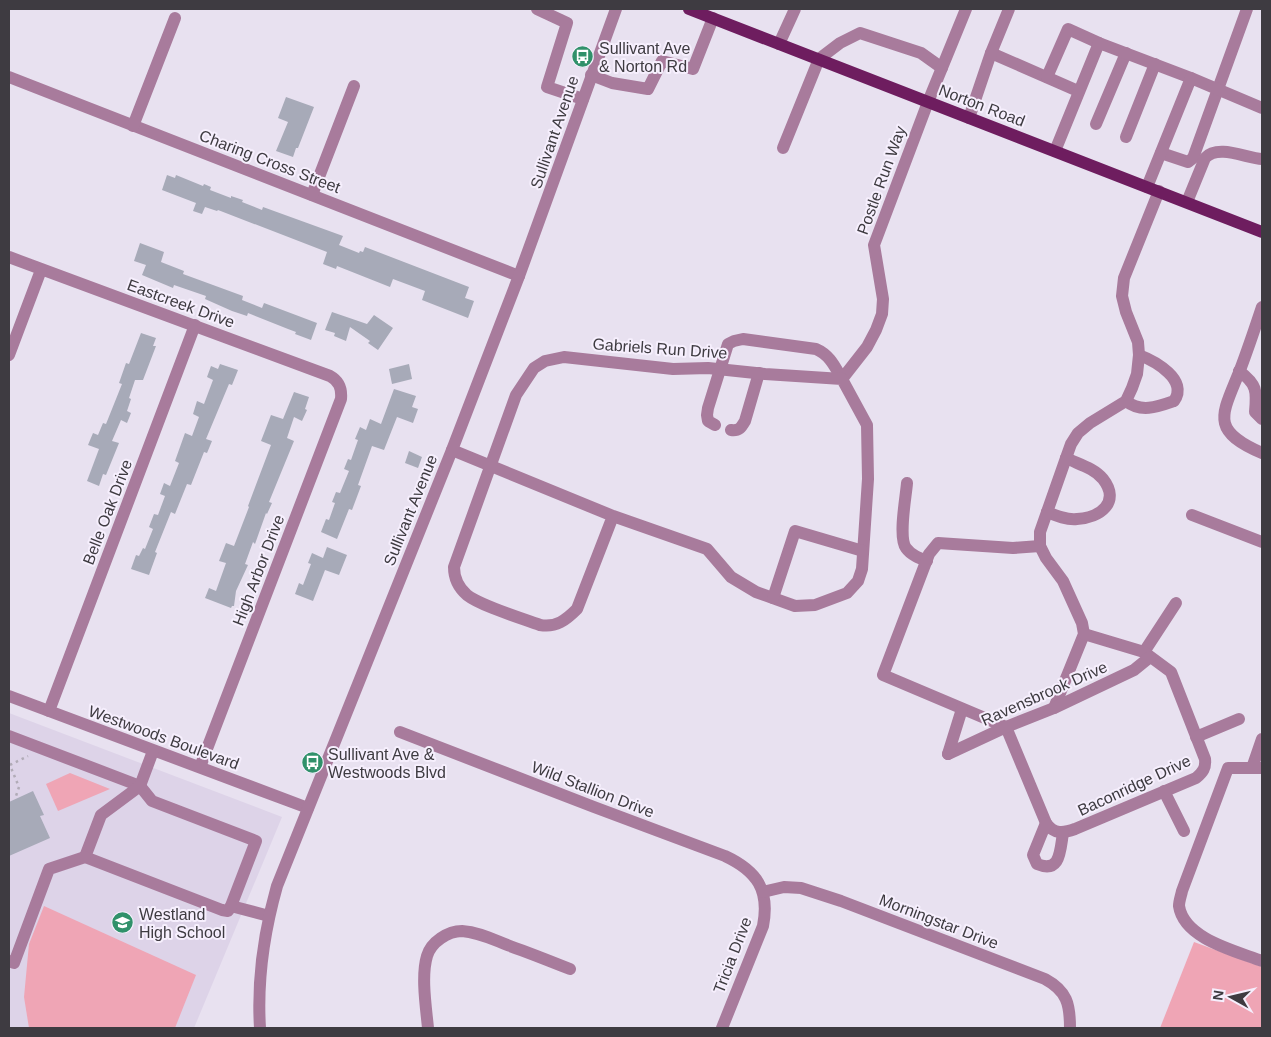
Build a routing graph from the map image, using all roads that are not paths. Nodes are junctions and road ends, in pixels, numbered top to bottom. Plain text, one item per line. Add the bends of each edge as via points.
1 (538, 9) edge
2 (616, 9) edge
3 (689, 9) edge
4 (794, 9) edge
5 (966, 9) edge
6 (1009, 9) edge
7 (1247, 9) edge
8 (175, 18) dead end
9 (713, 18) junction
10 (1099, 43) junction
11 (779, 44) junction
12 (991, 53) junction
13 (1126, 53) junction
14 (818, 60) junction
15 (1154, 64) junction
16 (942, 68) junction
17 (591, 75) junction
18 (9, 77) edge
19 (1047, 77) junction
20 (1191, 78) junction
21 (354, 86) dead end
22 (1217, 90) junction
23 (1078, 91) junction
24 (583, 99) junction
25 (928, 102) junction
26 (1262, 108) edge
27 (969, 118) junction
28 (1096, 124) dead end
29 (133, 126) junction
30 (1126, 137) dead end
31 (783, 148) dead end
32 (1055, 151) junction
33 (1161, 153) junction
34 (1262, 159) edge
35 (1153, 189) junction
36 (312, 195) junction
37 (1188, 202) junction
38 (1262, 232) edge
39 (9, 257) edge
40 (41, 270) junction
41 (519, 276) junction
42 (1262, 307) edge
43 (196, 325) junction
44 (9, 355) edge
45 (1139, 356) junction
46 (721, 369) junction
47 (1239, 371) junction
48 (759, 373) junction
49 (842, 379) junction
50 (339, 384) joint
51 (1126, 401) junction
52 (1262, 419) edge
53 (715, 425) dead end
54 (731, 430) dead end
55 (452, 450) junction
56 (1262, 452) edge
57 (1066, 458) junction
58 (491, 467) junction
59 (907, 484) dead end
60 (1047, 512) junction
61 (1192, 515) dead end
62 (613, 516) junction
63 (1262, 542) edge
64 (1040, 546) junction
65 (863, 551) junction
66 (927, 561) junction
67 (773, 598) junction
68 (1176, 603) dead end
69 (1084, 634) junction
70 (1147, 655) junction
71 (9, 696) edge
72 (1054, 708) junction
73 (962, 709) junction
74 (49, 711) junction
75 (1239, 719) dead end
76 (1006, 727) junction
77 (400, 732) dead end
78 (9, 736) edge
79 (1196, 737) junction
80 (1262, 739) edge
81 (153, 751) junction
82 (200, 767) junction
83 (1257, 768) edge
84 (140, 786) junction
85 (1164, 791) junction
86 (308, 808) junction
87 (1046, 823) junction
88 (1184, 831) dead end
89 (1063, 833) junction
90 (85, 857) junction
91 (763, 892) junction
92 (231, 906) junction
93 (269, 916) junction
94 (9, 960) edge
95 (1262, 961) edge
96 (570, 968) dead end
97 (260, 1028) edge
98 (428, 1028) edge
99 (722, 1028) edge
100 (1070, 1028) edge

1 - 24 street via 567,23 547,86
2 - 17 street, Sullivant Avenue
3 - 9 main road, Norton Road
4 - 11 street
5 - 16 street, Postle Run Way
6 - 12 street
7 - 22 street
8 - 29 street
9 - 11 main road, Norton Road
9 - 17 street via 694,68 662,61 648,89 612,83
10 - 13 street
10 - 19 street via 1068,29
10 - 23 street
11 - 14 main road, Norton Road
12 - 19 street
12 - 27 street
13 - 15 street
13 - 28 street
14 - 16 street via 860,33 921,53
14 - 25 main road, Norton Road
14 - 31 street
15 - 20 street
15 - 30 street
16 - 25 street, Postle Run Way
17 - 24 street, Sullivant Avenue
18 - 29 street, Charing Cross Street
19 - 23 street
20 - 22 street
20 - 33 street
21 - 36 street
22 - 26 street
22 - 33 street via 1193,158 1188,162
23 - 32 street
24 - 41 street, Sullivant Avenue
25 - 27 main road, Norton Road
25 - 49 street, Postle Run Way via 874,245 883,299 882,314 867,346
27 - 32 main road, Norton Road
29 - 36 street, Charing Cross Street
32 - 35 main road, Norton Road
33 - 35 street
34 - 37 street via 1219,152 1210,154 1205,158
35 - 37 main road, Norton Road
35 - 45 street via 1124,278 1122,296 1138,342
36 - 41 street, Charing Cross Street
37 - 38 main road, Norton Road
39 - 40 street, Eastcreek Drive
40 - 43 street, Eastcreek Drive
40 - 44 street
41 - 55 street, Sullivant Avenue
42 - 47 street
43 - 50 street, Eastcreek Drive via 330,376
43 - 74 street, Belle Oak Drive
45 - 51 street
45 - 51 street via 1166,370 1178,393 1174,401 1149,408 1132,406
46 - 48 street, Gabriels Run Drive
46 - 49 street via 728,344 742,339 816,349 830,359
46 - 53 street via 707,415 708,421
46 - 58 street, Gabriels Run Drive via 673,369 564,357 545,361 534,368 516,395
47 - 52 street via 1250,378 1256,391 1255,412
47 - 56 street via 1224,408 1226,427 1238,441
48 - 49 street, Gabriels Run Drive
48 - 54 street via 745,421 741,428
49 - 65 street via 867,425 868,479
50 - 82 street, High Arbor Drive via 341,399
51 - 57 street via 1078,433
55 - 58 street
55 - 86 street, Sullivant Avenue
57 - 60 street
57 - 60 street via 1102,478 1110,500 1099,514 1087,518 1067,519
58 - 62 street
58 - 62 street, Gabriels Run Drive via 454,567 458,585 467,595 484,604 550,627 568,618 577,609
59 - 66 street via 904,543 914,555
60 - 64 street via 1040,532
61 - 63 street
62 - 67 street via 706,549 731,577
64 - 66 street via 1012,548 938,543
64 - 69 street via 1063,581
65 - 67 street via 858,581 848,594 815,605 795,606
65 - 67 street via 795,531
66 - 73 street via 883,675
68 - 70 street
69 - 70 street, Baconridge Drive
69 - 72 street
70 - 72 street, Ravensbrook Drive via 1134,670
70 - 79 street, Baconridge Drive via 1171,672
71 - 74 street, Westwoods Boulevard
72 - 76 street, Ravensbrook Drive
73 - 76 street
73 - 76 street, Ravensbrook Drive via 948,754
74 - 81 street, Westwoods Boulevard
75 - 79 street
76 - 87 street
77 - 91 street, Wild Stallion Drive via 741,863 759,882
78 - 84 street
79 - 85 street, Baconridge Drive via 1204,759 1202,773
80 - 83 street
81 - 82 street, Westwoods Boulevard
81 - 84 street
82 - 86 street, Westwoods Boulevard
83 - 95 street via 1228,768 1179,904 1182,918 1202,938
84 - 90 street via 101,815
84 - 92 street via 152,801 256,841
85 - 88 street
85 - 89 street, Baconridge Drive
86 - 93 street, Sullivant Avenue via 277,886
87 - 89 street, Baconridge Drive via 1055,832
87 - 89 street via 1033,855 1037,864 1045,867 1055,864
90 - 92 street via 222,910 228,911
90 - 94 street via 49,869 14,963
91 - 99 street, Tricia Drive via 763,926
91 - 100 street, Morningstar Drive via 784,887 801,888 1045,979 1067,999
92 - 93 street
93 - 97 street, Sullivant Avenue via 258,1005
96 - 98 street via 482,935 460,931 450,934 432,946 427,956

